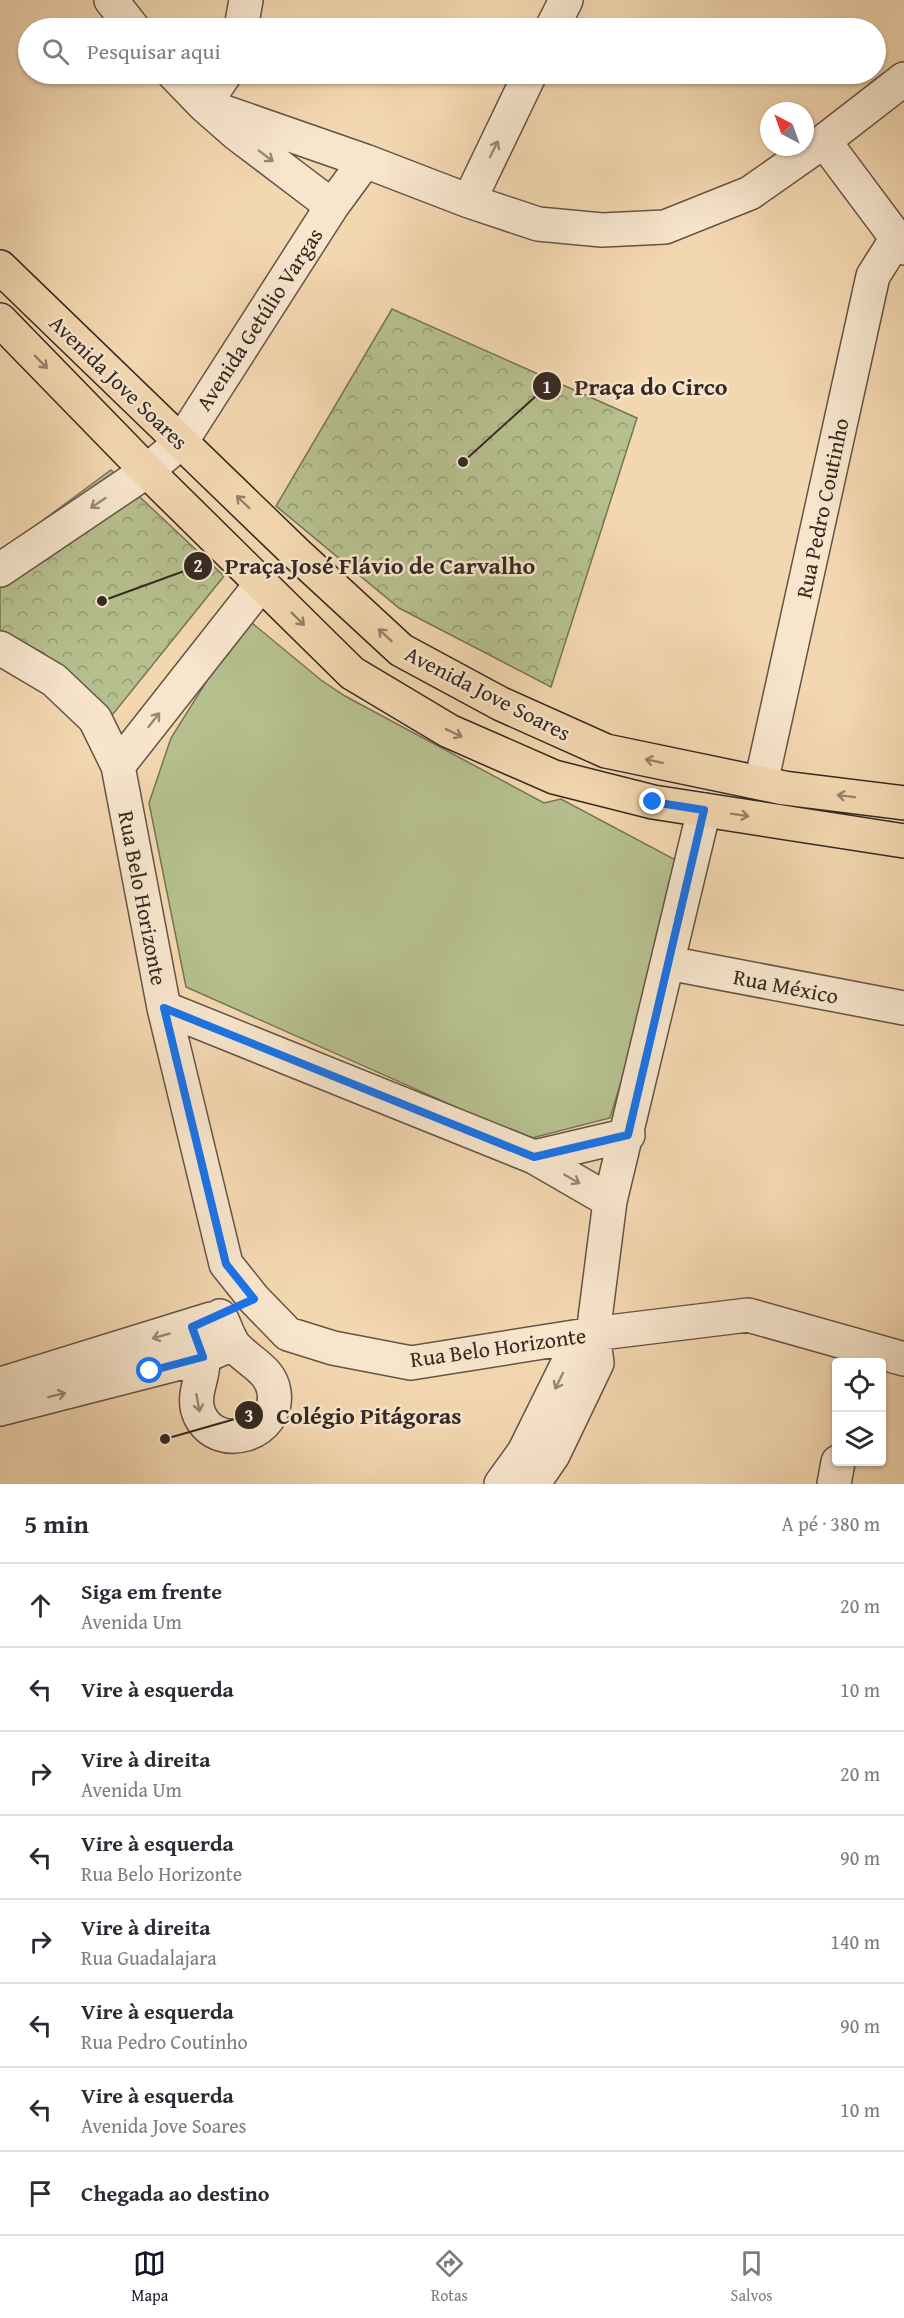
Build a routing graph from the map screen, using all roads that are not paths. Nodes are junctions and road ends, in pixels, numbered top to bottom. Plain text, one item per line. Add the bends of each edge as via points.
1 (111, 0) edge
2 (246, 0) edge
3 (566, 0) edge
4 (124, 18) edge
5 (243, 18) edge
6 (557, 18) edge
7 (904, 79) edge
8 (184, 84) edge
9 (218, 84) edge
10 (525, 84) edge
11 (204, 105) junction
12 (824, 141) junction
13 (365, 161) junction
14 (469, 201) junction
15 (332, 206) junction
16 (900, 243) edge
17 (0, 267) edge
18 (0, 320) edge
19 (181, 442) junction
20 (147, 471) junction
21 (0, 570) edge
22 (262, 583) junction
23 (0, 648) edge
24 (118, 766) junction
25 (761, 783) junction
26 (904, 803) edge
27 (704, 810) junction
28 (904, 841) edge
29 (668, 963) junction
30 (164, 1008) junction
31 (904, 1008) edge
32 (628, 1135) junction
33 (534, 1157) junction
34 (610, 1201) junction
35 (254, 1299) junction
36 (288, 1334) junction
37 (593, 1334) junction
38 (212, 1336) junction
39 (860, 1355) edge
40 (904, 1359) edge
41 (0, 1390) edge
42 (837, 1466) edge
43 (501, 1484) edge
44 (533, 1484) edge
45 (834, 1484) edge

1 - 4 street
2 - 5 street
3 - 6 street
7 - 12 street
8 - 11 street
9 - 11 street
14 -> 10 street
11 - 13 street
11 -> 15 street
12 - 14 street via 750,193 665,227 602,230 538,224
12 - 16 street
13 - 14 street
13 - 15 street, Avenida Getúlio Vargas
15 - 19 street, Avenida Getúlio Vargas
16 - 25 street, Rua Pedro Coutinho via 873,276
17 - 19 main road, Avenida Jove Soares
18 -> 20 main road, Avenida Jove Soares
19 - 20 street, Avenida Getúlio Vargas
25 -> 19 main road, Avenida Jove Soares via 606,752 501,704 401,651
20 -> 21 street, Avenida Getúlio Vargas
20 - 22 main road, Avenida Jove Soares
24 -> 22 street
22 -> 27 main road, Avenida Jove Soares via 352,673 449,731 554,777 653,802
23 - 24 street, Rua Belo Horizonte via 54,680 95,719
24 - 30 street, Rua Belo Horizonte
26 -> 25 main road, Avenida Jove Soares
27 -> 28 main road, Avenida Jove Soares
27 - 29 street
29 - 31 street, Rua México
29 - 32 street
30 - 33 street
30 - 35 street, Rua Belo Horizonte via 226,1264
32 - 33 street
32 - 34 street
33 -> 34 street
34 - 37 street
35 - 36 street, Rua Belo Horizonte
35 - 38 street
36 - 37 street, Rua Belo Horizonte via 411,1364
38 -> 36 street
37 - 39 street, Rua Belo Horizonte via 748,1315
37 -> 43 street via 572,1355 524,1452
37 - 44 street via 597,1363 553,1455
38 - 41 street
39 - 40 street, Rua Belo Horizonte
42 - 45 street

